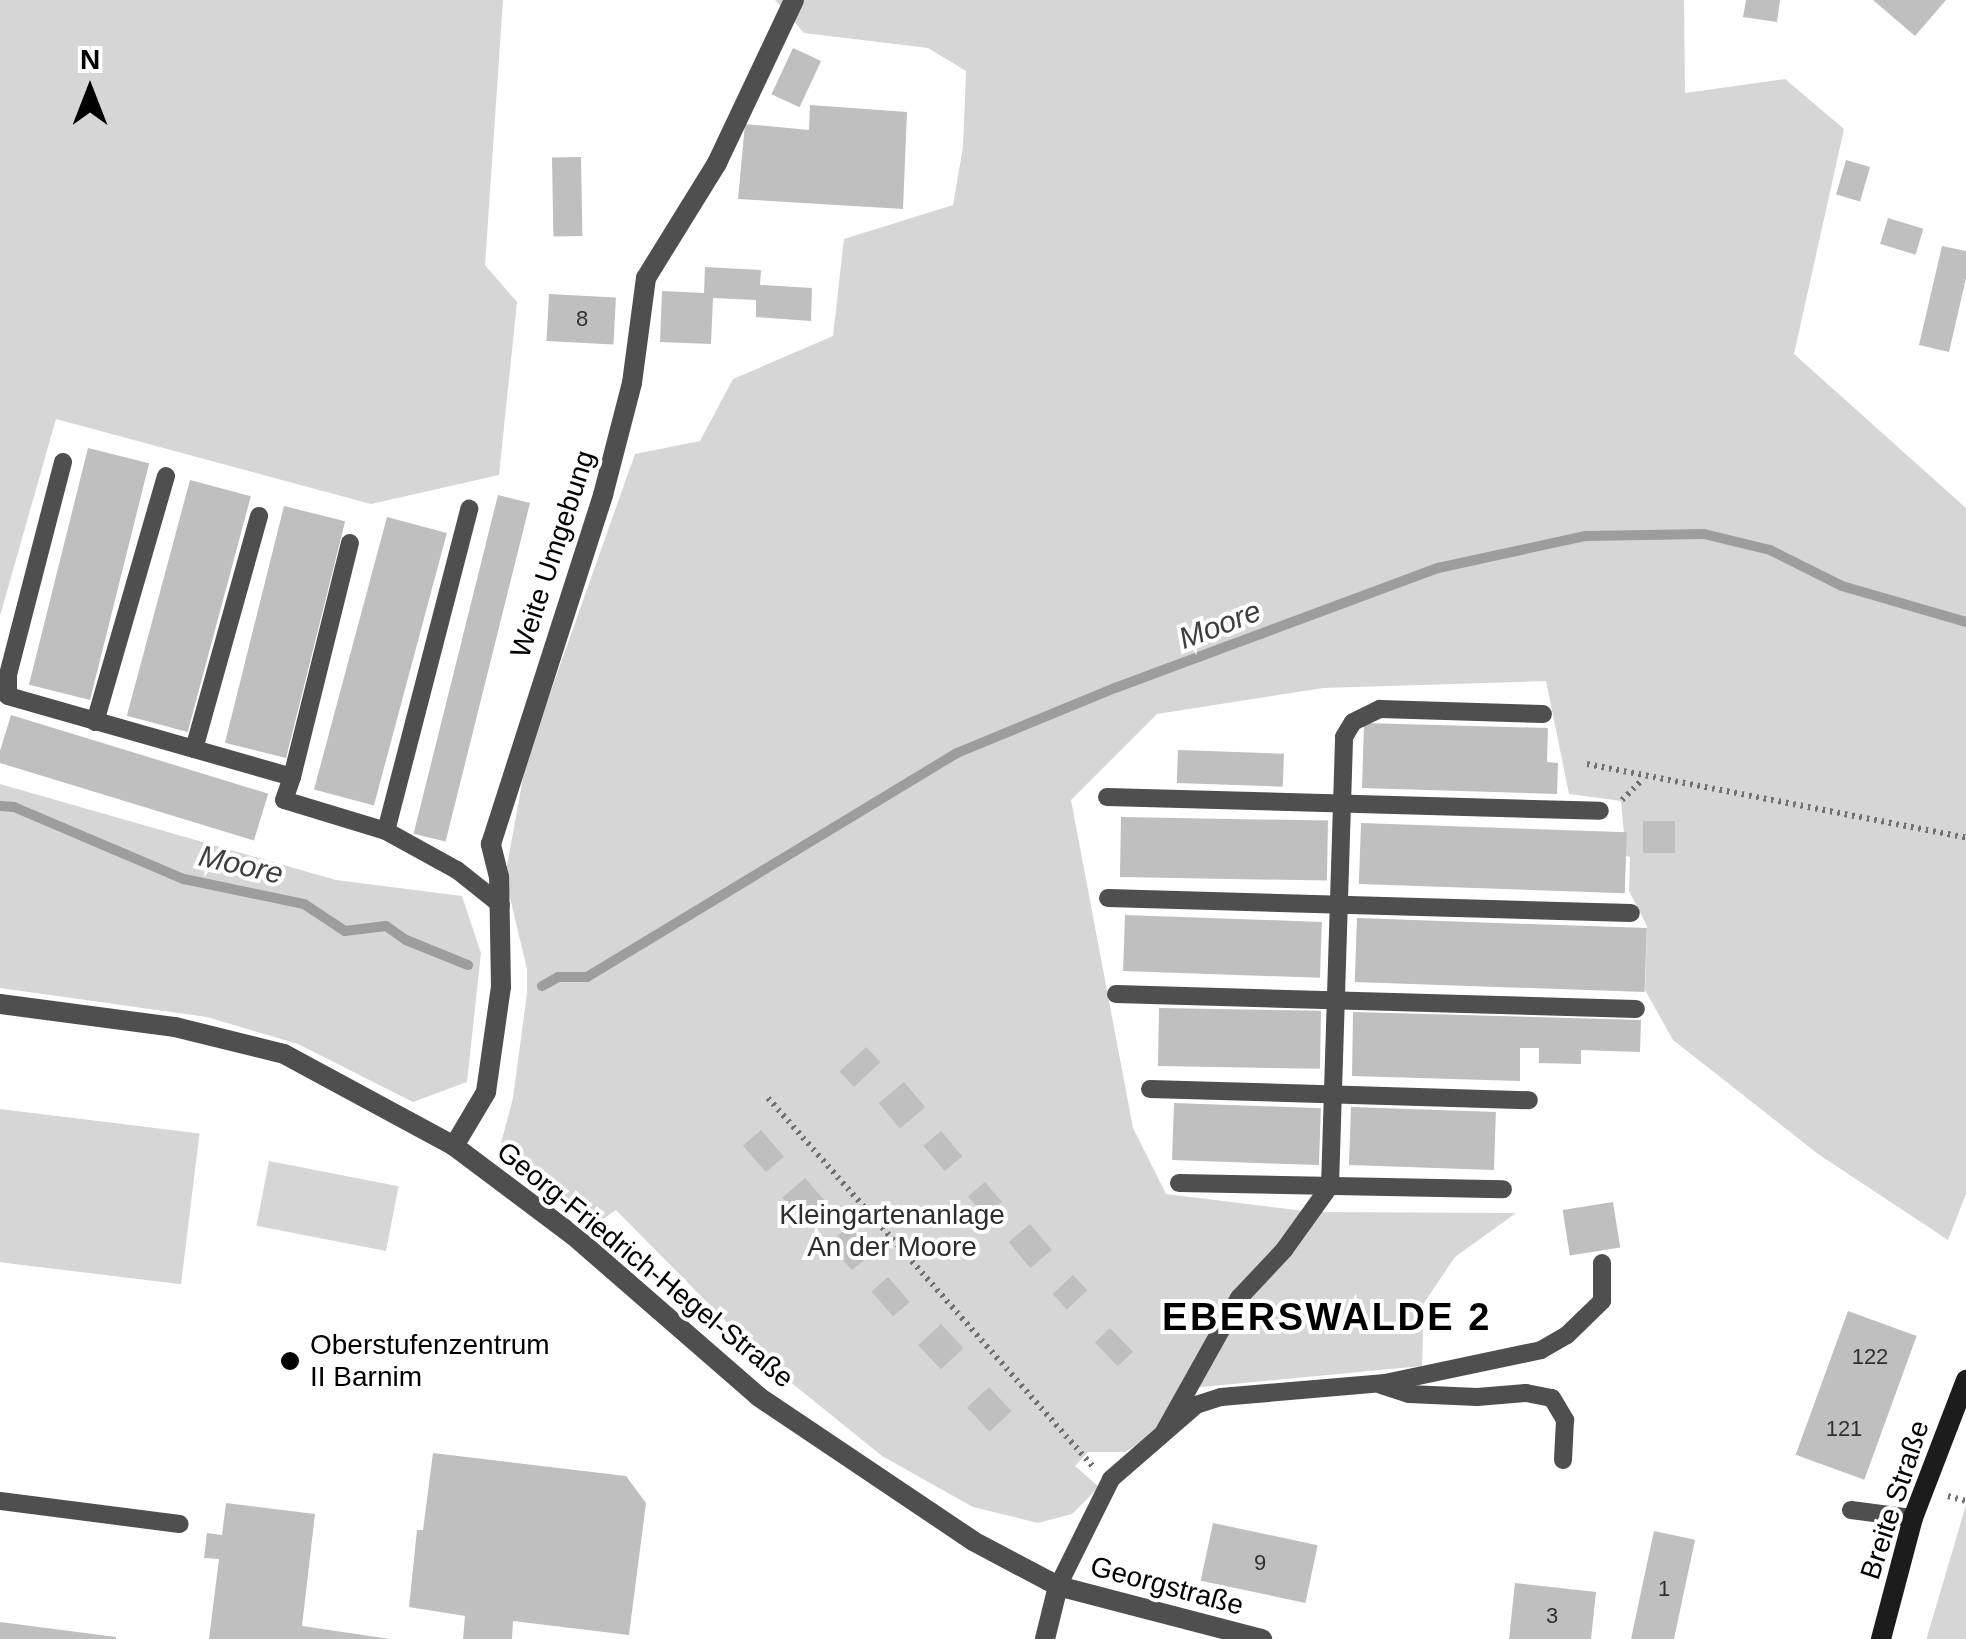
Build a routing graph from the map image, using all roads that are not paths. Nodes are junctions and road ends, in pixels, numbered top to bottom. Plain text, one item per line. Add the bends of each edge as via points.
1 (794, 0) edge
2 (63, 462) dead end
3 (166, 476) dead end
4 (469, 509) dead end
5 (260, 516) dead end
6 (350, 543) dead end
7 (1544, 714) dead end
8 (95, 722) junction
9 (194, 749) junction
10 (292, 777) junction
11 (1107, 797) dead end
12 (1345, 804) junction
13 (1600, 811) dead end
14 (386, 830) junction
15 (1108, 898) dead end
16 (501, 905) junction
17 (1342, 905) junction
18 (1631, 913) dead end
19 (1116, 994) dead end
20 (1339, 1001) junction
21 (0, 1004) edge
22 (1636, 1009) dead end
23 (1150, 1089) dead end
24 (1336, 1094) junction
25 (1529, 1100) dead end
26 (454, 1146) junction
27 (1179, 1183) dead end
28 (1330, 1186) junction
29 (1504, 1190) dead end
30 (1602, 1262) dead end
31 (1966, 1380) edge
32 (1376, 1384) junction
33 (1164, 1432) junction
34 (1563, 1460) dead end
35 (0, 1501) edge
36 (1851, 1510) dead end
37 (1913, 1518) junction
38 (180, 1524) dead end
39 (1058, 1586) junction
40 (1045, 1639) edge
41 (1262, 1639) edge
42 (1881, 1639) edge

1 - 16 street, Weite Umgebung via 717,162 646,278 632,383 603,495 491,844
2 - 8 lane via 8,674 8,696
3 - 8 lane
4 - 14 lane
5 - 9 lane
6 - 10 lane
7 - 12 lane via 1365,714 1344,738
8 - 9 lane
9 - 10 lane
10 - 14 lane via 284,800
11 - 12 lane
12 - 13 lane
12 - 17 lane
14 - 16 lane via 457,870
15 - 17 lane
16 - 26 street, Weite Umgebung via 500,987 486,1092
17 - 18 lane
17 - 20 lane
19 - 20 lane
20 - 22 lane
20 - 24 lane
21 - 26 street, Georg-Friedrich-Hegel-Straße via 175,1027 284,1054
23 - 24 lane
24 - 25 lane
24 - 28 lane
26 - 39 street, Georg-Friedrich-Hegel-Straße via 574,1236 758,1397 973,1541
27 - 28 lane
28 - 29 lane
28 - 33 lane via 1239,1298
30 - 32 lane via 1602,1301 1541,1350
31 - 37 main road, Breite Straße
32 - 33 lane via 1220,1397 1196,1406
32 - 34 lane via 1410,1394 1526,1392 1552,1398 1565,1420
33 - 39 lane via 1111,1479
35 - 38 lane
36 - 37 lane
37 - 42 main road, Breite Straße
39 - 40 street
39 - 41 street, Georgstraße

